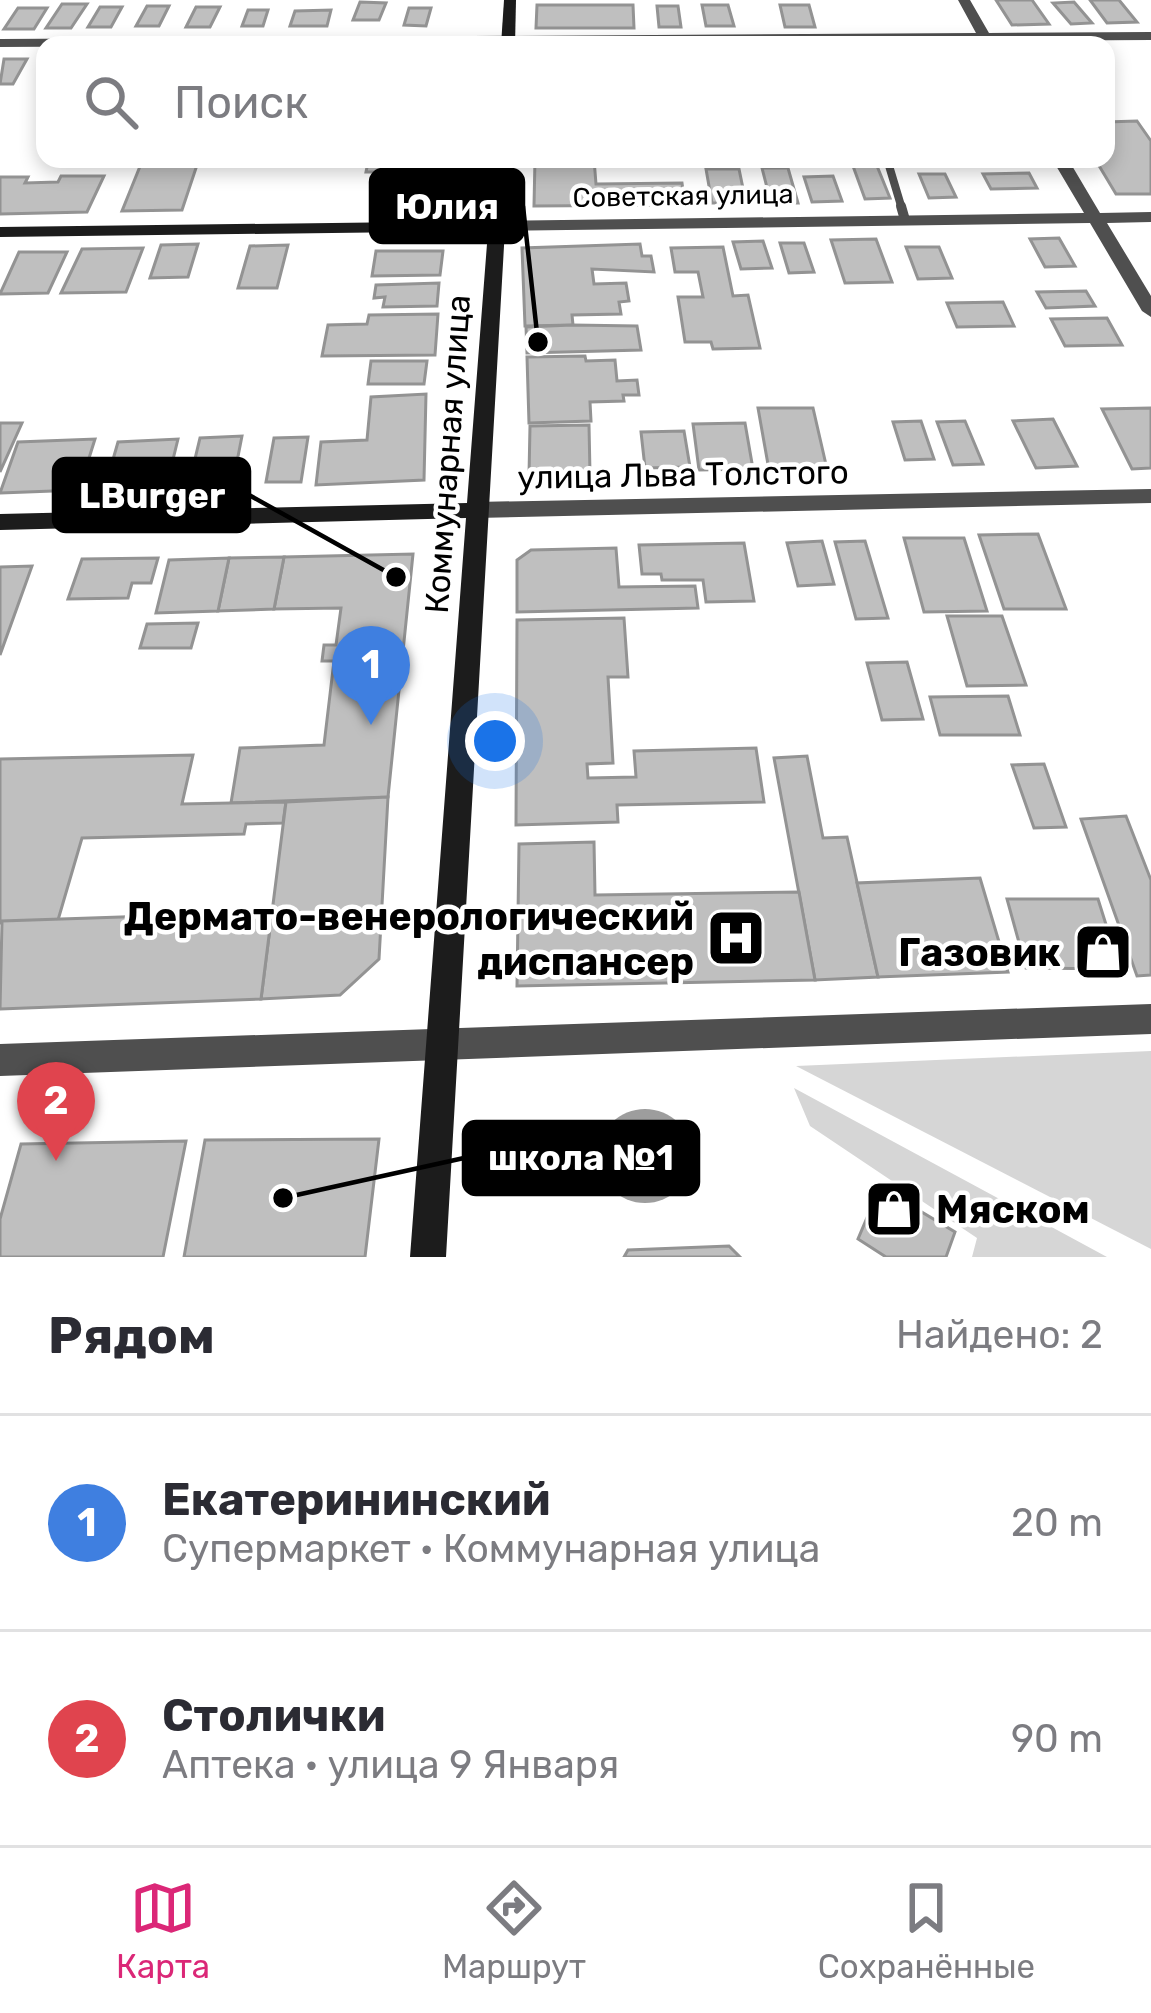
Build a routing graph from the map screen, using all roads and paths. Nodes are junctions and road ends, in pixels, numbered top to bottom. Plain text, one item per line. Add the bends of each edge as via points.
1 (510, 0) edge
2 (964, 0) edge
3 (508, 36) edge
4 (984, 36) edge
5 (1151, 36) edge
6 (1115, 37) edge
7 (0, 44) edge
8 (36, 44) edge
9 (500, 168) edge
10 (890, 168) edge
11 (1065, 168) edge
12 (1151, 217) edge
13 (1096, 218) junction
14 (905, 220) junction
15 (496, 226) junction
16 (0, 232) edge
17 (1151, 310) edge
18 (1151, 496) edge
19 (476, 510) junction
20 (0, 522) edge
21 (1151, 1019) edge
22 (442, 1043) junction
23 (0, 1060) edge
24 (428, 1257) edge

1 - 3 main road
2 - 4 street
5 - 6 street
7 - 8 street
9 - 15 main road, Коммунарная улица
10 - 14 lane
11 - 13 street
12 - 13 street, Советская улица
13 - 14 street, Советская улица
13 - 17 street
14 - 15 street, Советская улица
15 - 16 main road, Советская улица
15 - 19 main road, Коммунарная улица
18 - 19 street, улица Льва Толстого
19 - 20 main road, улица Льва Толстого
19 - 22 main road, Коммунарная улица
21 - 22 street
22 - 23 street
22 - 24 main road, Коммунарная улица

